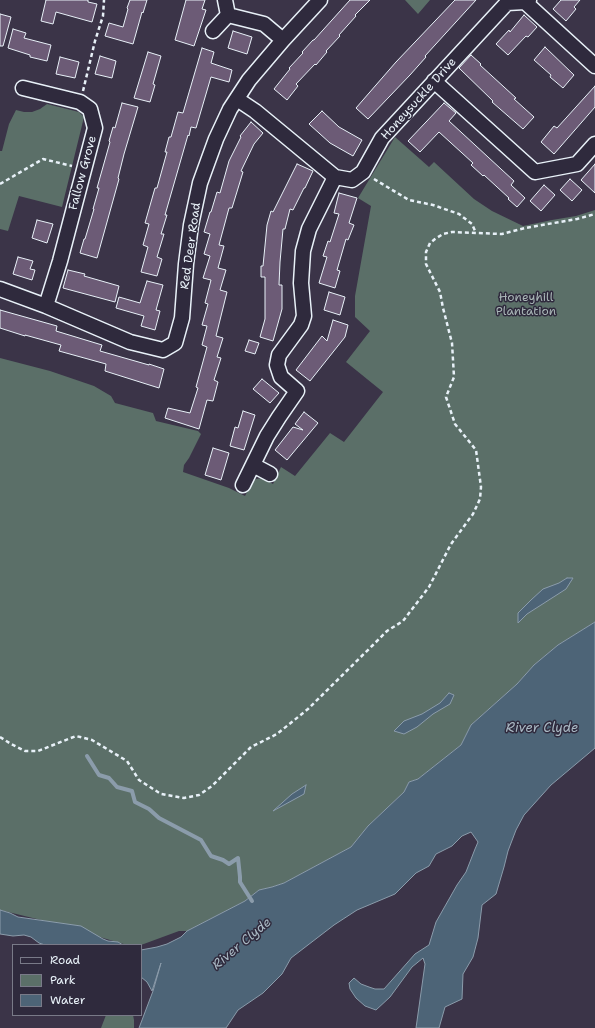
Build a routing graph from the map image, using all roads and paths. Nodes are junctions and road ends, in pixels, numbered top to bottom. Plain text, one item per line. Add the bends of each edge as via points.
1 (104, 0) edge
2 (225, 0) edge
3 (320, 0) edge
4 (527, 1) edge
5 (228, 15) junction
6 (214, 31) dead end
7 (283, 40) junction
8 (595, 66) edge
9 (434, 81) junction
10 (23, 88) dead end
11 (237, 99) junction
12 (80, 102) junction
13 (595, 144) edge
14 (84, 169) junction
15 (363, 172) junction
16 (335, 177) junction
17 (0, 184) edge
18 (595, 214) edge
19 (476, 233) junction
20 (0, 290) edge
21 (46, 306) junction
22 (253, 465) junction
23 (270, 474) dead end
24 (243, 485) dead end
25 (0, 737) edge

1 - 12 path via 103,16
2 - 5 street
3 - 7 street, Red Deer Road
4 - 8 street
4 - 9 street, Honeysuckle Drive via 507,3
5 - 6 street
5 - 7 street via 264,24
7 - 11 street, Red Deer Road via 249,80
9 - 13 street via 536,172 577,164
9 - 15 street, Honeysuckle Drive via 382,138
10 - 12 street
11 - 16 street
11 - 21 street, Red Deer Road via 216,139 200,183 191,225 182,318 175,343 163,350 130,342
12 - 14 street, Fallow Grove via 90,109 95,128
14 - 17 path via 43,159
14 - 21 street, Fallow Grove
15 - 16 street via 352,180
15 - 19 path via 409,200 459,214 472,224
16 - 22 street via 309,229 303,251 301,283 304,316 301,325 279,355 277,365 281,377 297,392 266,436
18 - 19 path via 502,234
19 - 25 path via 452,232 439,236 430,243 426,252 426,264 440,292 452,343 454,378 446,397 455,424 476,450 480,499 473,514 451,544 430,587 403,621 387,631 308,709 277,734 251,747 200,795 184,798 161,794 139,780 127,761 92,740 76,736 38,751 25,751
20 - 21 street, Red Deer Road
22 - 23 street
22 - 24 street

